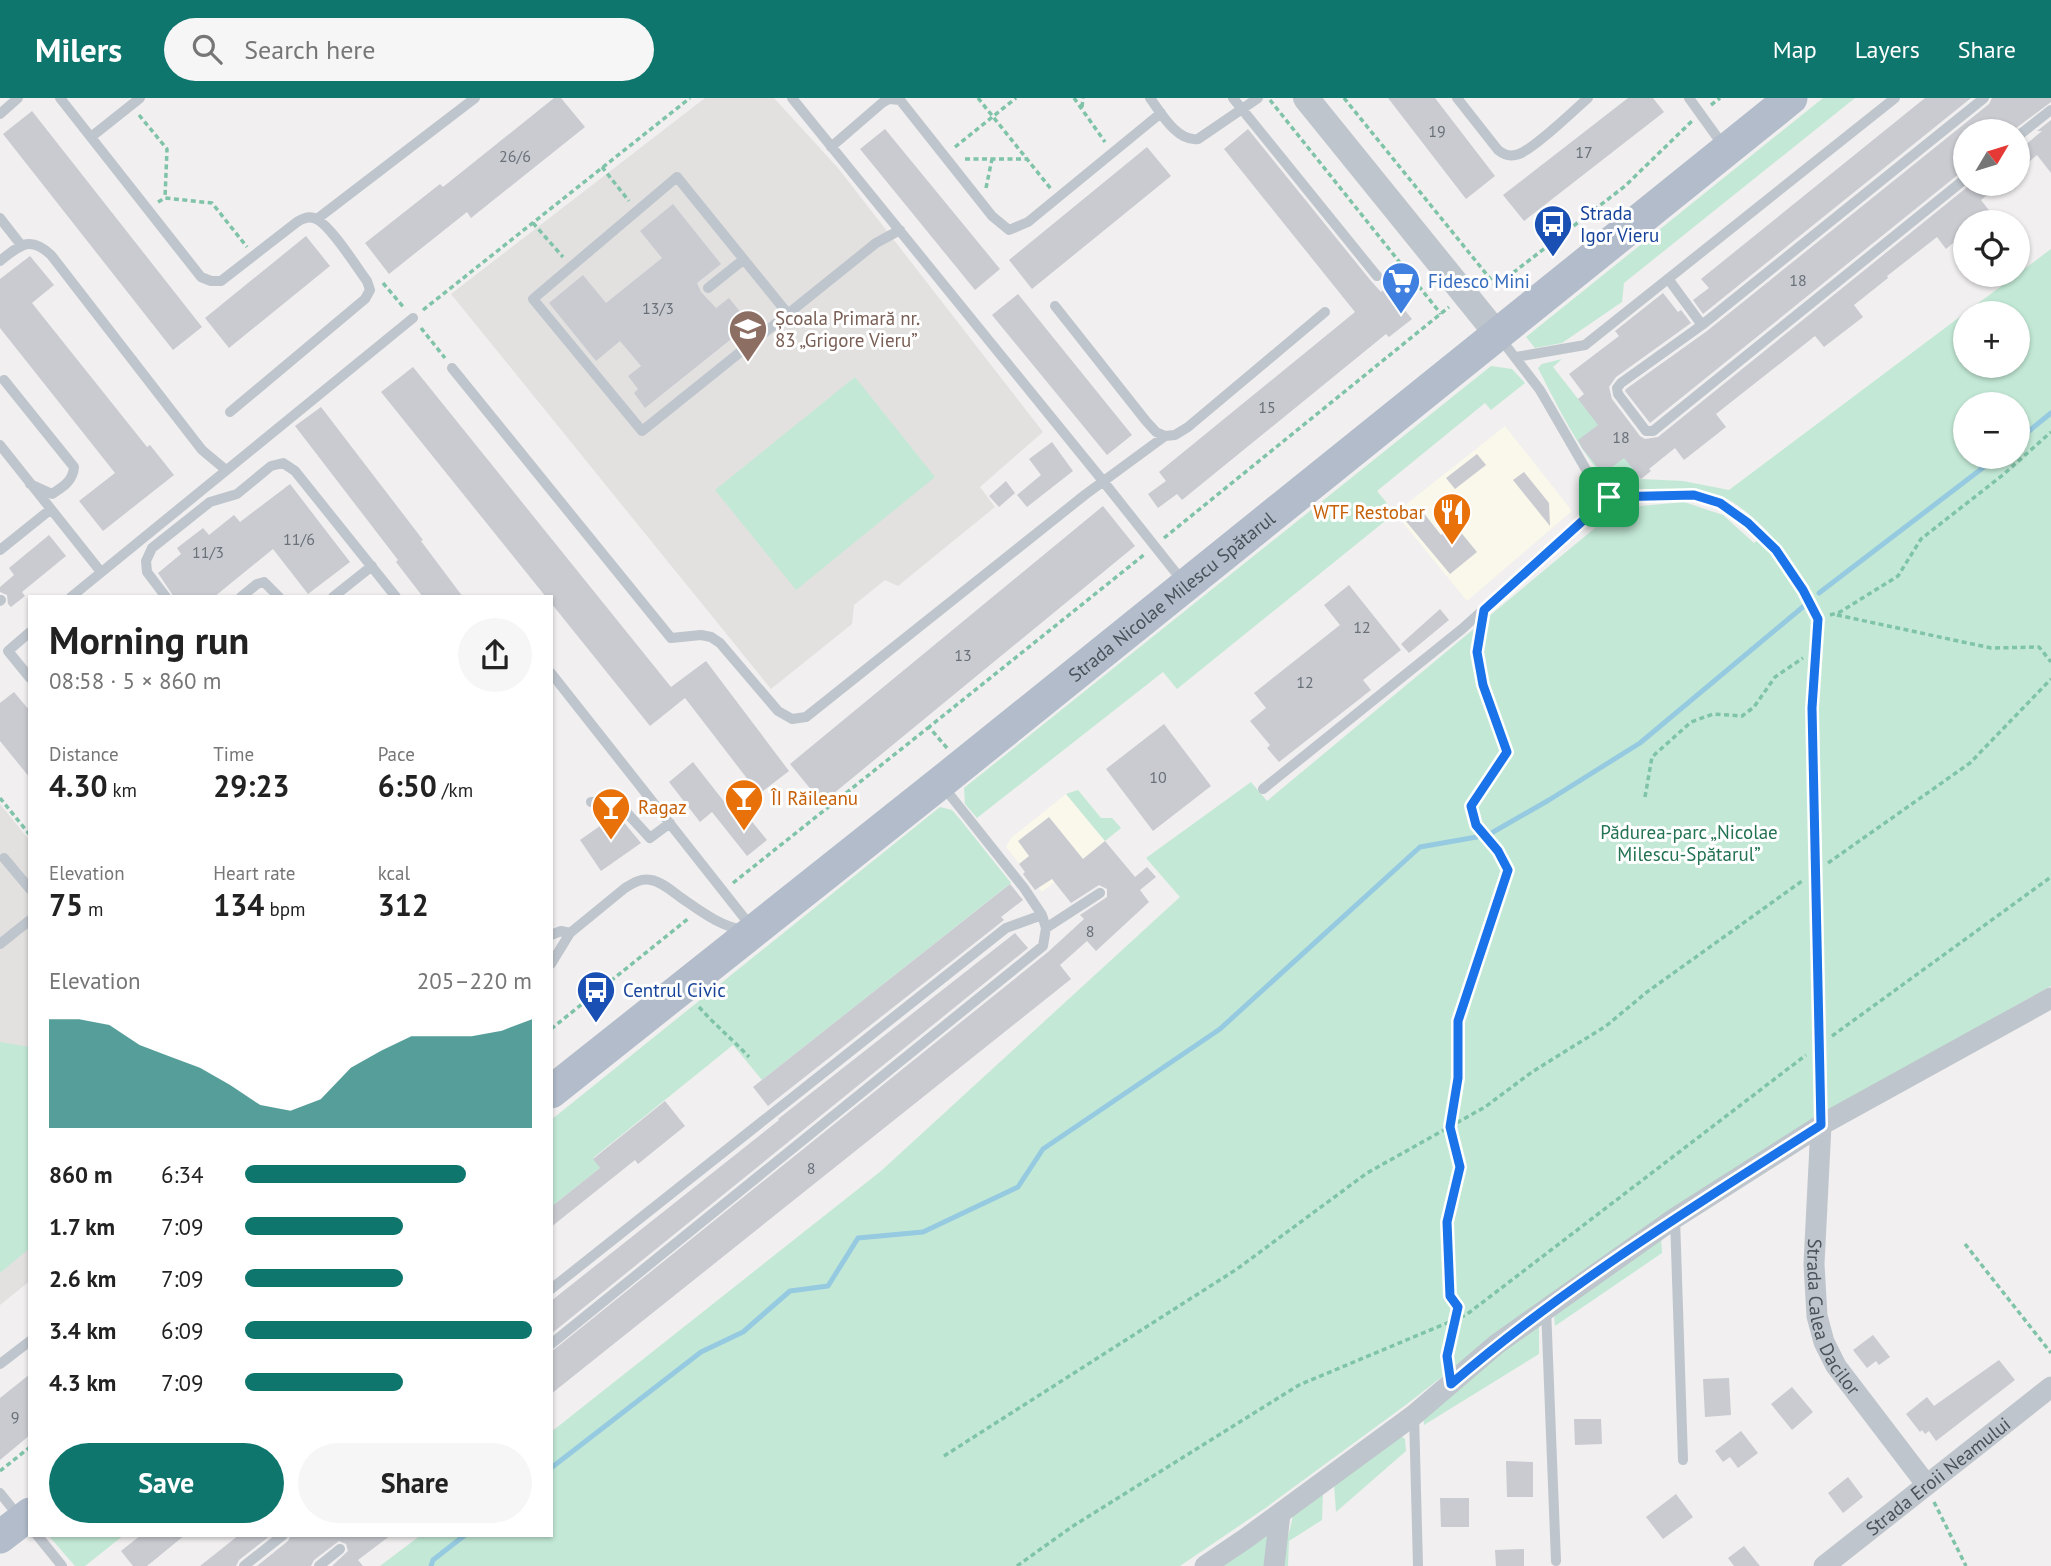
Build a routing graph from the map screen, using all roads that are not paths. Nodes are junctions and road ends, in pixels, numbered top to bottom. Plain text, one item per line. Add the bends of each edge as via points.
1 (18, 98) edge
2 (60, 98) edge
3 (475, 98) edge
4 (792, 98) edge
5 (1150, 98) edge
6 (1233, 98) edge
7 (1258, 98) edge
8 (1306, 98) edge
9 (1457, 98) edge
10 (1588, 98) edge
11 (1689, 98) edge
12 (1791, 98) edge
13 (1895, 98) edge
14 (1984, 98) edge
15 (136, 102) edge
16 (1241, 108) junction
17 (2051, 110) edge
18 (1161, 113) junction
19 (0, 114) edge
20 (2030, 127) edge
21 (91, 136) junction
22 (831, 147) junction
23 (1727, 150) junction
24 (1953, 189) edge
25 (0, 218) edge
26 (317, 219) junction
27 (900, 229) junction
28 (21, 245) junction
29 (743, 260) junction
30 (0, 261) edge
31 (1377, 276) dead end
32 (1669, 280) junction
33 (708, 288) dead end
34 (1055, 306) dead end
35 (1325, 312) dead end
36 (788, 314) junction
37 (413, 318) road end
38 (1702, 325) junction
39 (1507, 346) junction
40 (452, 368) road end
41 (4, 380) dead end
42 (230, 412) dead end
43 (1165, 436) junction
44 (0, 445) edge
45 (226, 470) junction
46 (1103, 481) junction
47 (30, 484) junction
48 (1609, 497) junction
49 (51, 509) junction
50 (0, 550) edge
51 (372, 566) junction
52 (101, 572) junction
53 (1185, 585) junction
54 (73, 595) edge
55 (165, 595) edge
56 (243, 595) edge
57 (277, 595) edge
58 (336, 595) edge
59 (394, 595) edge
60 (28, 634) edge
61 (28, 676) edge
62 (553, 676) edge
63 (951, 774) junction
64 (1263, 789) dead end
65 (591, 802) dead end
66 (670, 823) junction
67 (4, 858) dead end
68 (28, 888) edge
69 (1100, 893) dead end
70 (1042, 915) junction
71 (28, 922) edge
72 (1045, 928) junction
73 (754, 931) junction
74 (569, 933) junction
75 (553, 934) edge
76 (0, 944) edge
77 (553, 961) edge
78 (2051, 998) edge
79 (553, 1090) edge
80 (1821, 1125) junction
81 (1675, 1218) junction
82 (553, 1287) edge
83 (1546, 1308) junction
84 (28, 1342) edge
85 (553, 1342) edge
86 (0, 1364) edge
87 (2051, 1387) edge
88 (1413, 1415) junction
89 (1683, 1460) dead end
90 (1926, 1484) junction
91 (0, 1493) edge
92 (1280, 1514) junction
93 (24, 1527) edge
94 (34, 1537) edge
95 (280, 1537) edge
96 (340, 1549) dead end
97 (1556, 1561) dead end
98 (62, 1566) edge
99 (244, 1566) edge
100 (319, 1566) edge
101 (1205, 1566) edge
102 (1274, 1566) edge
103 (1418, 1566) edge
104 (1824, 1566) edge

1 - 19 lane
2 - 21 lane
3 - 26 lane
4 - 22 lane
5 - 18 lane
6 - 16 lane
7 - 16 lane
8 - 39 street
9 - 10 lane via 1498,150 1515,156
11 - 23 lane
12 - 23 main road, Strada Nicolae Milescu Spătarul
13 - 32 lane
14 - 38 lane
15 - 21 lane
16 - 18 lane via 1191,140 1182,137
16 - 31 lane
17 - 20 lane
18 - 22 lane via 1028,222 1009,230 900,100 882,103
21 - 26 lane via 201,277 211,282 230,276 303,218
22 - 27 lane
23 - 39 main road, Strada Nicolae Milescu Spătarul
24 - 38 lane via 1653,431 1646,431 1617,388
25 - 28 lane
26 - 42 lane via 370,290 365,299
27 - 36 lane
27 - 46 lane
28 - 30 lane
28 - 45 lane via 31,243 51,255 202,450
29 - 33 lane
29 - 36 lane
29 - 36 lane via 677,177 533,299 642,431
32 - 38 lane
32 - 39 lane via 1585,345
34 - 43 lane via 1146,421
35 - 43 lane via 1188,427
37 - 45 lane
39 - 48 lane via 1540,390 1595,485
39 - 53 main road, Strada Nicolae Milescu Spătarul
40 - 46 lane via 665,632 671,638 701,635 720,643 778,711 792,719 806,717
41 - 47 lane via 74,467 70,480 52,494
43 - 46 lane
44 - 47 lane
45 - 52 lane
46 - 53 lane
47 - 49 lane
48 - 64 lane via 1484,610
48 - 80 lane via 1694,495 1720,503 1776,550 1818,619 1812,708
49 - 50 lane
49 - 52 lane
51 - 55 lane via 295,471 278,463 237,494 210,502 152,548 146,561 148,572
51 - 58 lane
51 - 59 lane
52 - 54 lane
53 - 63 main road, Strada Nicolae Milescu Spătarul
56 - 57 lane via 264,582
60 - 61 lane via 8,651
62 - 66 lane
63 - 70 lane
63 - 73 main road, Strada Nicolae Milescu Spătarul
65 - 66 lane via 617,801 650,838
66 - 73 lane
67 - 68 lane
69 - 72 lane
70 - 72 lane
70 - 82 lane via 1006,928
71 - 76 lane
72 - 85 lane via 1043,946
73 - 74 lane via 734,929 668,888 644,880 625,888
73 - 79 main road, Strada Nicolae Milescu Spătarul
74 - 75 lane
74 - 77 lane
78 - 80 street
80 - 81 street
80 - 90 street, Strada Calea Dacilor via 1814,1264 1817,1316 1824,1342 1836,1366
81 - 83 street
81 - 89 lane
83 - 88 street
83 - 97 lane
84 - 86 lane
87 - 90 street, Strada Eroii Neamului
88 - 92 street
88 - 103 lane
90 - 104 street, Strada Eroii Neamului
91 - 93 lane
92 - 101 street
92 - 102 street
94 - 98 lane
95 - 99 lane
96 - 100 lane

